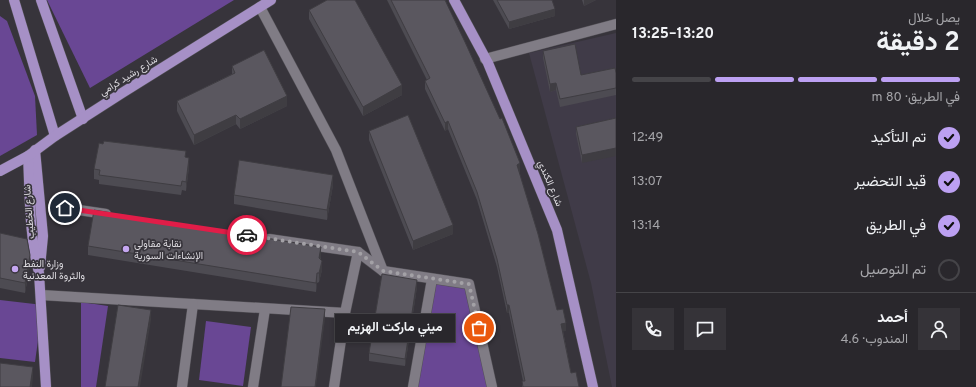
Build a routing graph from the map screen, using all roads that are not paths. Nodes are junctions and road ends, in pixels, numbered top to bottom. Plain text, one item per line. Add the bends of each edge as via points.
1 (14, 0) edge
2 (41, 0) edge
3 (271, 0) edge
4 (454, 0) edge
5 (260, 7) junction
6 (616, 24) edge
7 (485, 59) junction
8 (83, 119) junction
9 (55, 136) junction
10 (32, 153) junction
11 (0, 171) edge
12 (65, 208) dead end
13 (119, 216) edge
14 (258, 237) edge
15 (358, 252) junction
16 (383, 271) junction
17 (432, 279) junction
18 (41, 295) junction
19 (192, 304) junction
20 (265, 309) junction
21 (345, 313) junction
22 (46, 387) edge
23 (182, 387) edge
24 (253, 387) edge
25 (334, 387) edge
26 (413, 387) edge
27 (492, 387) edge
28 (593, 387) edge

1 - 9 main road
2 - 8 main road
3 - 5 main road, شارع رشيد كرامي
4 - 7 main road, شارع الكندي
5 - 8 main road, شارع رشيد كرامي
5 - 16 street via 336,150
6 - 7 street
7 - 28 main road, شارع الكندي via 557,230
8 - 9 main road, شارع رشيد كرامي
9 - 10 main road, شارع رشيد كرامي
10 - 11 main road, شارع رشيد كرامي
10 - 18 main road, شارع الخطيب via 43,236 39,273
12 - 13 street
14 - 15 street
15 - 16 street
15 - 21 street
16 - 17 street
17 - 26 street
17 - 27 street via 469,284
18 - 19 street
18 - 22 main road, شارع الخطيب
19 - 20 street
19 - 23 street
20 - 21 street
20 - 24 street
21 - 25 street

